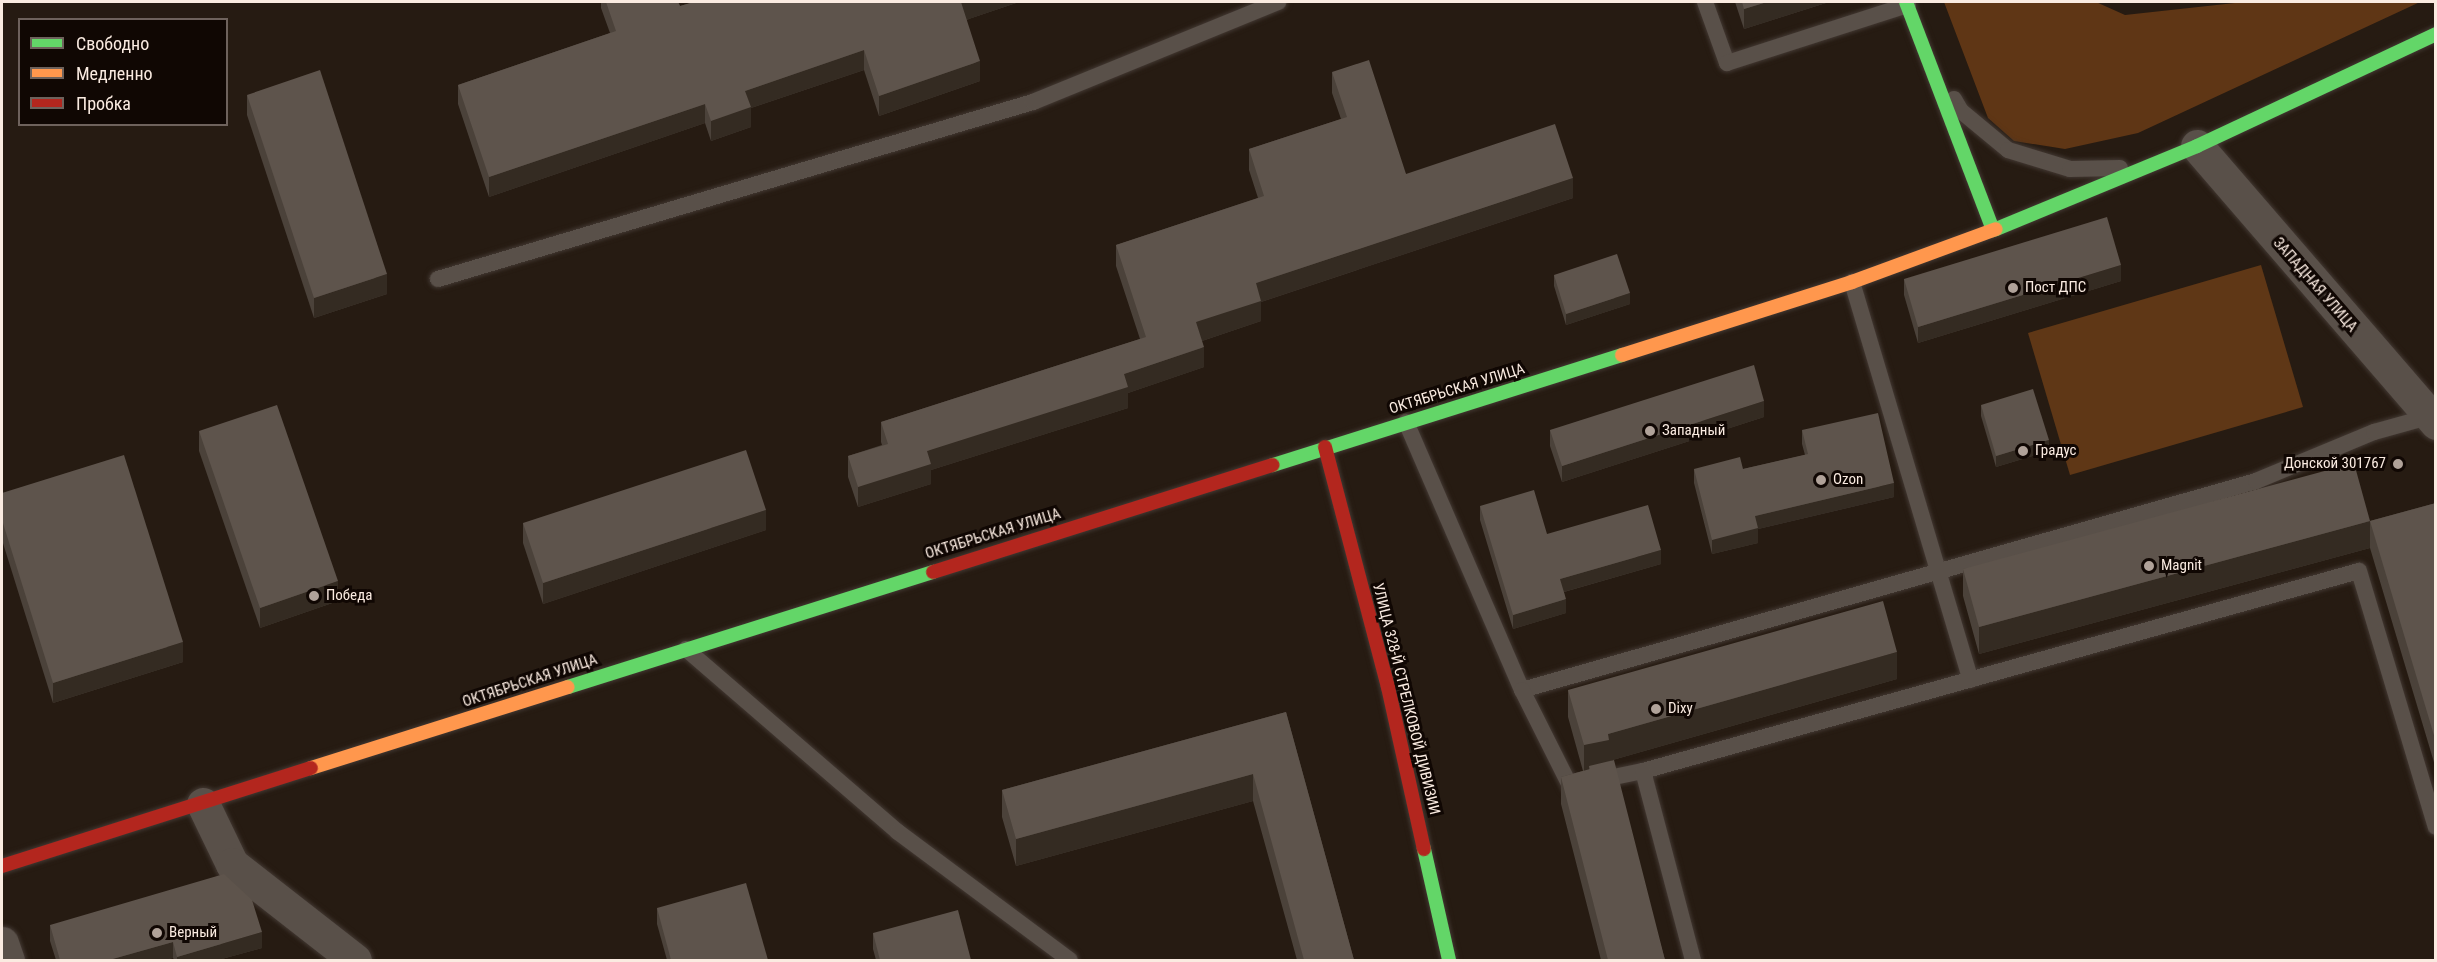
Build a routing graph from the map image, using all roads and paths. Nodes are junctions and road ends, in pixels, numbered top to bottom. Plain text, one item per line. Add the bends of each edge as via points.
1 (1278, 2) edge
2 (1705, 2) edge
3 (1907, 3) edge
4 (2436, 34) edge
5 (1922, 42) junction
6 (2197, 146) junction
7 (2145, 167) junction
8 (1993, 230) junction
9 (438, 279) dead end
10 (1852, 282) junction
11 (2432, 420) edge
12 (1406, 422) junction
13 (1325, 447) junction
14 (1939, 574) junction
15 (685, 649) junction
16 (1971, 680) junction
17 (1522, 690) junction
18 (1643, 771) junction
19 (203, 804) junction
20 (2436, 827) edge
21 (2, 866) edge
22 (2, 943) edge
23 (8, 960) edge
24 (355, 960) edge
25 (1070, 960) edge
26 (1449, 960) edge
27 (1694, 960) edge

1 - 9 lane via 1033,102
2 - 3 lane via 1727,63
3 - 5 main road
4 - 6 main road, ОКТЯБРЬСКАЯ УЛИЦА
5 - 7 lane via 1961,111 2008,150 2070,168
5 - 8 main road
6 - 7 main road, ОКТЯБРЬСКАЯ УЛИЦА
6 - 11 street, ЗАПАДНАЯ УЛИЦА
7 - 8 main road, ОКТЯБРЬСКАЯ УЛИЦА
8 - 10 main road, ОКТЯБРЬСКАЯ УЛИЦА
10 - 12 main road, ОКТЯБРЬСКАЯ УЛИЦА
10 - 14 lane
11 - 14 lane via 2374,432 2256,481
12 - 13 main road, ОКТЯБРЬСКАЯ УЛИЦА
12 - 17 lane
13 - 15 main road, ОКТЯБРЬСКАЯ УЛИЦА
13 - 26 main road, УЛИЦА 328-Й СТРЕЛКОВОЙ ДИВИЗИИ via 1388,687
14 - 16 lane
14 - 17 lane
15 - 19 main road, ОКТЯБРЬСКАЯ УЛИЦА
15 - 25 lane via 898,832
16 - 18 lane
16 - 20 lane via 2359,571
17 - 18 lane via 1570,786
18 - 27 lane
19 - 21 main road, ОКТЯБРЬСКАЯ УЛИЦА
19 - 24 street via 232,864
22 - 23 street

